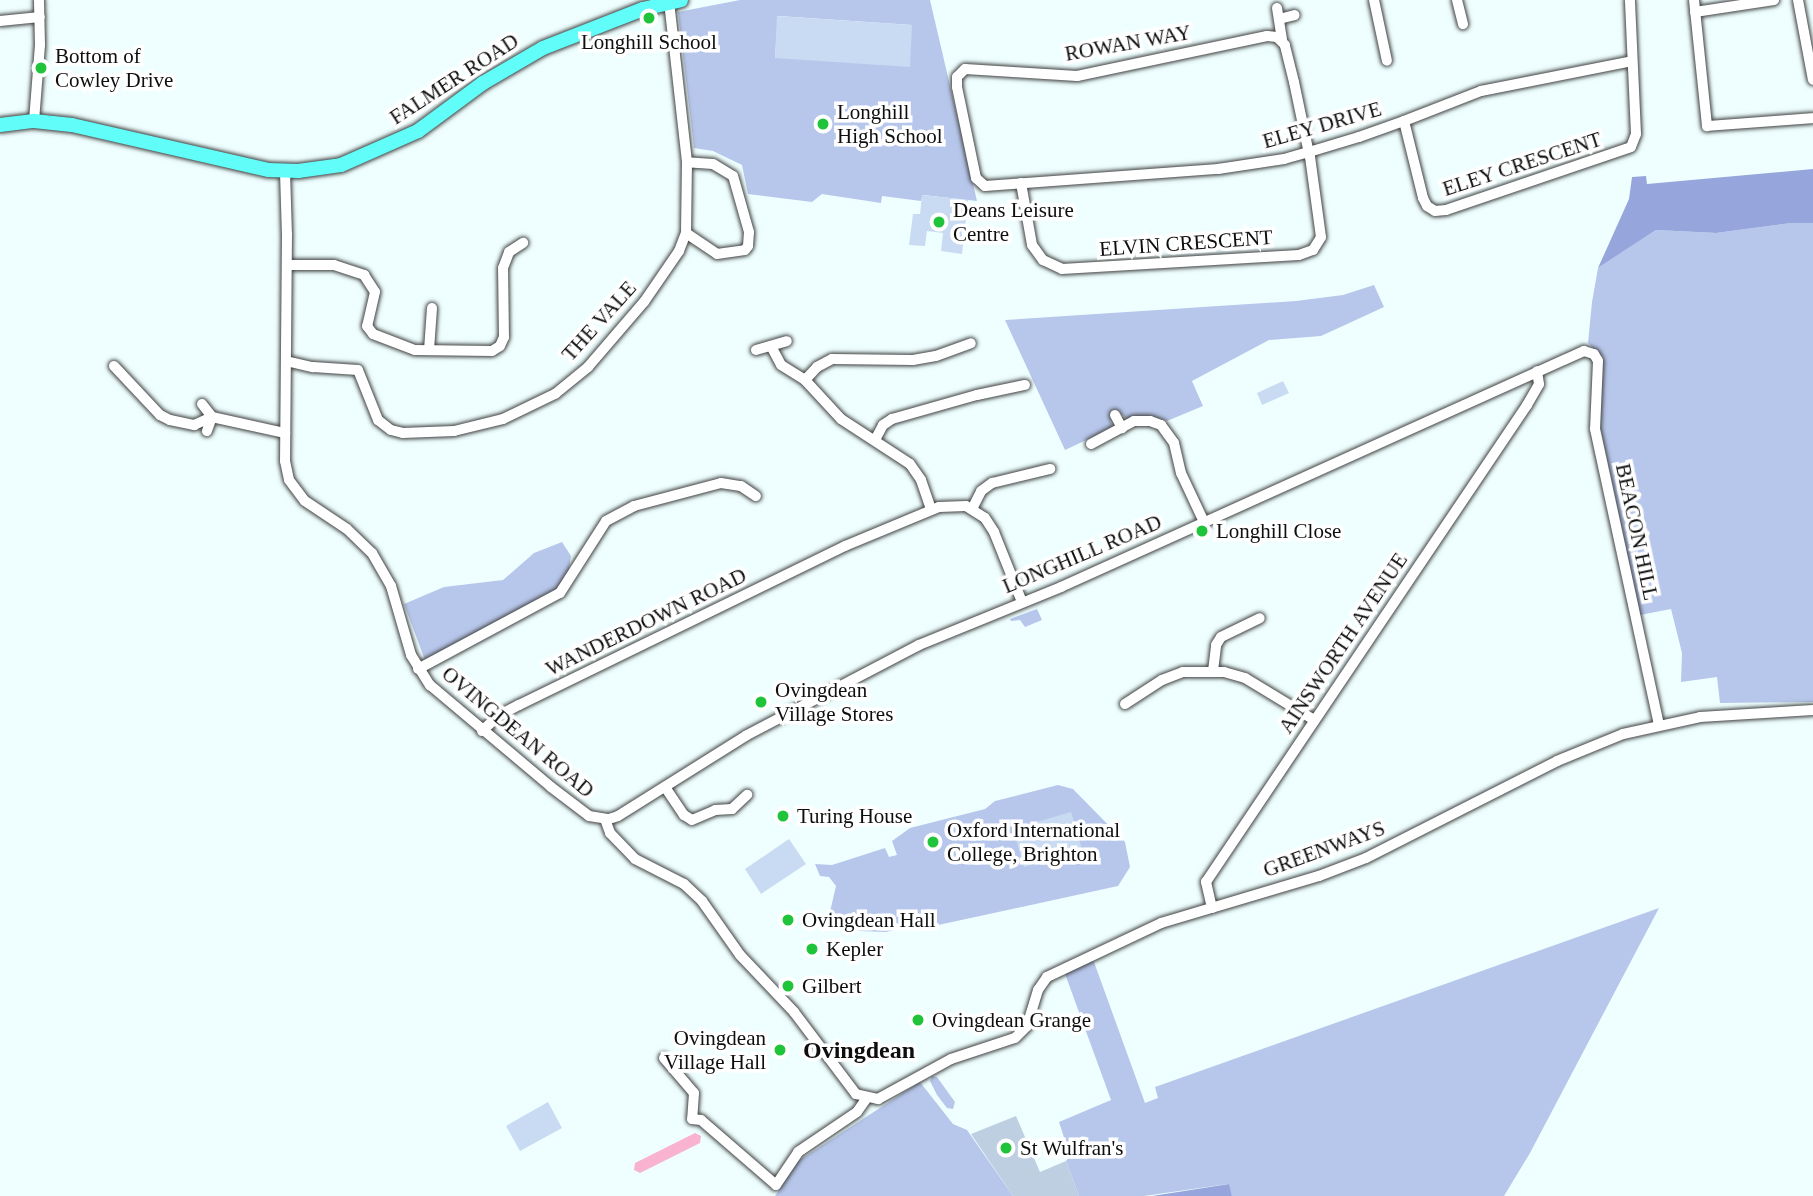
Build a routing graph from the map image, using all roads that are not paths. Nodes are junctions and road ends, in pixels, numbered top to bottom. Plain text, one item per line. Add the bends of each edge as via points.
1 (39, 0) edge
2 (1374, 0) edge
3 (1457, 0) edge
4 (1630, 0) edge
5 (1694, 0) edge
6 (1774, 0) edge
7 (1798, 0) edge
8 (675, 1) edge
9 (1695, 12) junction
10 (1295, 15) dead end
11 (40, 17) junction
12 (0, 21) edge
13 (1463, 24) dead end
14 (1282, 41) junction
15 (1388, 61) dead end
16 (1632, 61) junction
17 (1813, 80) edge
18 (1813, 118) edge
19 (34, 121) junction
20 (1404, 121) junction
21 (0, 125) edge
22 (1309, 152) junction
23 (687, 162) junction
24 (285, 172) junction
25 (976, 176) joint
26 (1021, 183) junction
27 (686, 233) junction
28 (523, 243) dead end
29 (287, 265) junction
30 (432, 307) dead end
31 (956, 334) dead end
32 (787, 341) dead end
33 (771, 346) junction
34 (429, 350) junction
35 (756, 350) dead end
36 (1587, 351) joint
37 (286, 361) junction
38 (114, 366) dead end
39 (1537, 371) junction
40 (996, 378) dead end
41 (1521, 379) junction
42 (805, 380) junction
43 (1025, 385) dead end
44 (998, 390) junction
45 (202, 404) dead end
46 (1527, 405) junction
47 (1115, 415) dead end
48 (212, 417) junction
49 (1122, 428) junction
50 (207, 431) dead end
51 (285, 433) junction
52 (875, 440) junction
53 (1091, 444) dead end
54 (1050, 469) dead end
55 (757, 496) dead end
56 (931, 509) junction
57 (972, 509) junction
58 (1204, 522) junction
59 (1022, 602) junction
60 (1261, 618) dead end
61 (418, 670) junction
62 (1213, 671) junction
63 (1125, 704) dead end
64 (1813, 710) edge
65 (1314, 720) junction
66 (1659, 724) junction
67 (482, 731) junction
68 (665, 786) junction
69 (747, 795) dead end
70 (605, 819) junction
71 (1212, 908) junction
72 (664, 1058) dead end
73 (866, 1098) junction

1 - 11 street
2 - 15 street
3 - 13 street
4 - 16 street
5 - 9 street
6 - 9 street
7 - 17 street
8 - 23 street, THE VALE
8 - 24 main road, FALMER ROAD via 543,48 483,83 418,131 370,154 341,164
9 - 18 street via 1706,130
10 - 14 street via 1278,14
11 - 12 street
11 - 19 street
14 - 22 street
14 - 25 street, ROWAN WAY via 1267,36 1077,76 964,69 956,82
16 - 20 street, ELEY DRIVE via 1481,90
16 - 20 street, ELEY CRESCENT via 1636,137 1632,147 1446,210 1435,211 1426,204
19 - 21 main road, FALMER ROAD
19 - 24 main road, FALMER ROAD via 72,125
20 - 22 street, ELEY DRIVE
22 - 26 street, ELEY DRIVE via 1218,169
22 - 26 street, ELVIN CRESCENT via 1322,234 1313,250 1299,255 1059,269 1043,260 1032,245
23 - 27 street, THE VALE
23 - 27 street via 713,163 733,175 749,232 748,246 717,254
24 - 29 street, OVINGDEAN ROAD
25 - 26 street, ELEY DRIVE via 985,186
27 - 37 street, THE VALE via 654,288 602,353 555,394 503,419 454,431 395,432 374,413 358,370 313,368
28 - 34 street via 509,252 503,268 504,337 500,346 492,351
29 - 34 street via 334,265 365,275 375,292 369,331 415,350
29 - 37 street, OVINGDEAN ROAD
30 - 34 street
31 - 42 street via 966,345 913,360 832,359
32 - 33 street
33 - 35 street
33 - 42 street via 781,365
36 - 39 street, LONGHILL ROAD
36 - 66 street, BEACON HILL via 1598,361 1595,429
37 - 51 street, OVINGDEAN ROAD
38 - 48 street via 122,384 169,420 194,425
39 - 41 street, LONGHILL ROAD
39 - 46 street, AINSWORTH AVENUE via 1539,384
40 - 44 street
41 - 46 street via 1528,391
41 - 58 street, LONGHILL ROAD
42 - 52 street via 841,419
43 - 44 street
44 - 52 street via 892,419
45 - 48 street
46 - 65 street, AINSWORTH AVENUE
47 - 49 street
48 - 50 street
48 - 51 street
49 - 53 street
49 - 58 street via 1144,420 1165,428
51 - 61 street, OVINGDEAN ROAD via 285,466 293,488 372,553 391,586
52 - 56 street via 910,464
54 - 57 street via 992,483 981,491
55 - 61 street via 741,486 722,483 634,506 606,521 560,593
56 - 57 street, WANDERDOWN ROAD via 950,505
56 - 67 street, WANDERDOWN ROAD via 828,548 502,713
57 - 59 street via 992,528
58 - 59 street, LONGHILL ROAD
59 - 68 street, LONGHILL ROAD via 957,627 834,687
60 - 62 street via 1233,625 1218,640
61 - 67 street, OVINGDEAN ROAD
62 - 63 street via 1174,675 1135,693
62 - 65 street via 1240,676
64 - 66 street, GREENWAYS
65 - 71 street, AINSWORTH AVENUE via 1206,881
66 - 71 street, GREENWAYS via 1575,753 1366,858
67 - 70 street, OVINGDEAN ROAD via 577,809
68 - 69 street via 690,820 715,810 734,814
68 - 70 street, LONGHILL ROAD via 618,816
70 - 73 street, OVINGDEAN ROAD via 610,833 635,859 684,884 702,901 740,955 794,1012 856,1094
71 - 73 street, GREENWAYS via 1161,923 1052,974 1038,990 1027,1026 1015,1038 951,1059 889,1095
72 - 73 street via 694,1093 692,1119 701,1121 776,1185 798,1152 857,1112

